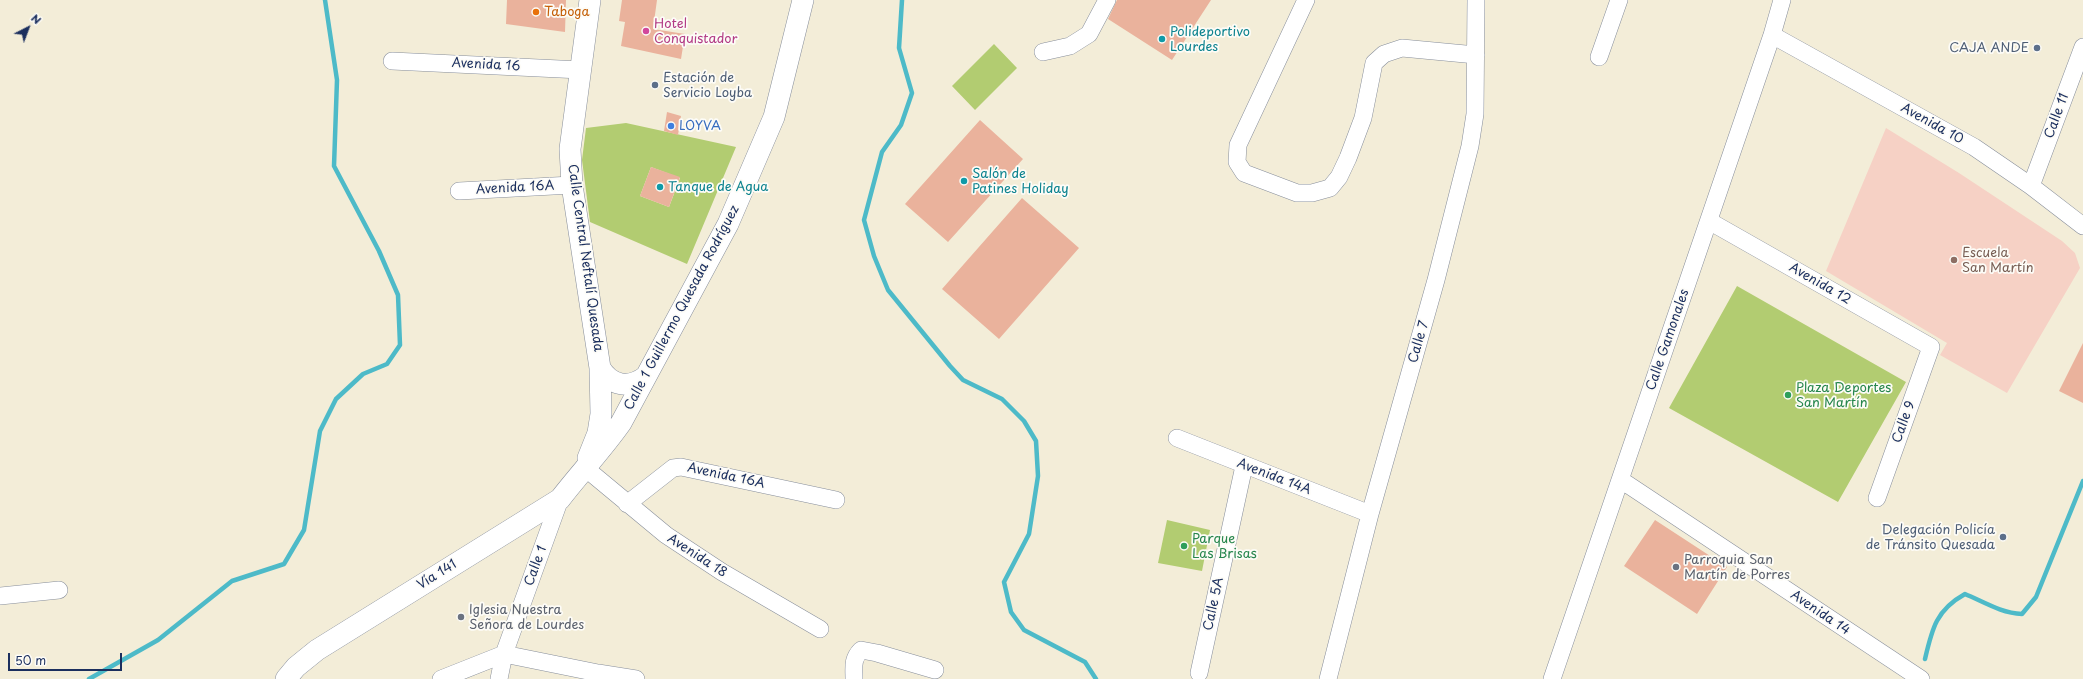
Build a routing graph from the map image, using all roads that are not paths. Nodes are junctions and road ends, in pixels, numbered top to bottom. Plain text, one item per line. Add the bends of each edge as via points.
1 (590, 0) edge
2 (803, 0) edge
3 (1107, 0) edge
4 (1306, 0) edge
5 (1476, 0) edge
6 (1619, 0) edge
7 (1782, 0) edge
8 (1772, 35) junction
9 (2083, 47) edge
10 (1043, 52) dead end
11 (1476, 55) junction
12 (1599, 57) dead end
13 (392, 61) dead end
14 (581, 70) junction
15 (572, 185) junction
16 (2031, 186) junction
17 (459, 191) dead end
18 (1709, 221) junction
19 (2083, 226) edge
20 (1931, 347) joint
21 (600, 368) junction
22 (646, 377) junction
23 (1177, 438) dead end
24 (1244, 466) junction
25 (584, 467) junction
26 (1621, 480) junction
27 (1876, 498) dead end
28 (560, 499) junction
29 (836, 500) dead end
30 (627, 504) junction
31 (1370, 514) junction
32 (59, 590) dead end
33 (0, 596) edge
34 (820, 629) dead end
35 (504, 654) junction
36 (935, 670) dead end
37 (1199, 673) dead end
38 (286, 679) edge
39 (441, 679) edge
40 (499, 679) edge
41 (636, 679) edge
42 (854, 679) edge
43 (1328, 679) edge
44 (1552, 679) edge
45 (1921, 679) edge

1 - 14 main road, Calle Central Neftalí Quesada
2 - 22 main road, Calle 1 Guillermo Quesada Rodríguez via 771,124 728,224
3 - 10 street via 1089,34 1070,46
4 - 11 street via 1238,145 1237,162 1244,173 1297,193 1312,193 1330,188 1340,177 1363,118 1374,63 1384,54 1402,48
5 - 11 street, Calle 7
6 - 12 street
7 - 8 street, Calle Gamonales
8 - 16 street, Avenida 10 via 1974,147
8 - 18 street, Calle Gamonales
9 - 16 street, Calle 11
11 - 31 street, Calle 7 via 1475,114 1470,146 1436,280
13 - 14 street, Avenida 16
14 - 15 main road, Calle Central Neftalí Quesada via 570,149
15 - 17 street, Avenida 16A
15 - 21 main road, Calle Central Neftalí Quesada
16 - 19 street, Avenida 10
18 - 20 street, Avenida 12
18 - 26 street, Calle Gamonales
20 - 27 street, Calle 9
21 - 22 main road via 610,380 617,383 632,384
21 - 25 main road, Calle Central Neftalí Quesada via 601,414 598,433
22 - 25 main road, Calle 1 Guillermo Quesada Rodríguez via 604,448
23 - 24 street, Avenida 14A
24 - 31 street, Avenida 14A
24 - 37 street, Calle 5A
25 - 28 main road, Vía 141
25 - 30 street, Avenida 18
26 - 44 street, Calle Gamonales
26 - 45 street, Avenida 14
28 - 35 street, Calle 1
28 - 38 main road, Vía 141 via 317,650
29 - 30 street, Avenida 16A via 681,467 673,468
30 - 34 street, Avenida 18 via 666,535 716,568
31 - 43 street, Calle 7
32 - 33 street
35 - 39 street
35 - 40 street, Calle 1
35 - 41 street via 598,674
36 - 42 street via 861,650 854,662

